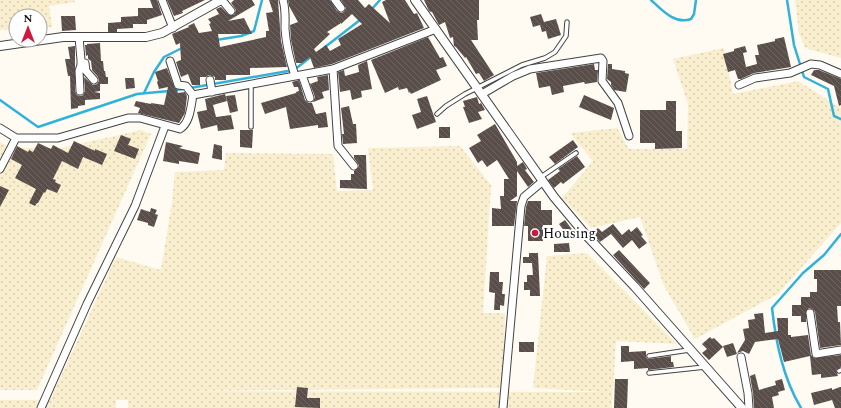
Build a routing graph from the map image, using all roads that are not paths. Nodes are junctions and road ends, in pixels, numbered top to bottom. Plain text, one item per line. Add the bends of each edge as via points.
1 (162, 0) edge
2 (221, 0) edge
3 (284, 0) edge
4 (335, 0) edge
5 (415, 0) edge
6 (341, 8) dead end
7 (232, 11) dead end
8 (567, 22) dead end
9 (173, 28) junction
10 (436, 29) junction
11 (79, 37) junction
12 (0, 46) edge
13 (170, 61) dead end
14 (84, 63) junction
15 (333, 68) junction
16 (297, 74) junction
17 (841, 74) edge
18 (94, 80) dead end
19 (251, 84) junction
20 (739, 85) dead end
21 (80, 91) dead end
22 (189, 91) junction
23 (480, 91) junction
24 (310, 98) dead end
25 (437, 114) dead end
26 (165, 126) junction
27 (251, 127) dead end
28 (0, 128) edge
29 (629, 136) dead end
30 (16, 138) junction
31 (576, 153) dead end
32 (354, 166) dead end
33 (0, 169) edge
34 (541, 179) junction
35 (810, 313) dead end
36 (690, 350) junction
37 (841, 350) edge
38 (649, 356) dead end
39 (741, 357) dead end
40 (704, 367) junction
41 (649, 373) dead end
42 (41, 408) edge
43 (502, 408) edge
44 (742, 408) edge
45 (749, 408) edge

1 - 9 street
2 - 7 street
2 - 9 street
3 - 16 street via 291,63
4 - 6 street
5 - 10 street
8 - 23 lane via 566,36 555,52 522,65
9 - 11 street via 146,37
10 - 15 street
10 - 23 street
11 - 12 street
11 - 14 street
13 - 22 street via 178,86
14 - 18 street via 86,71
14 - 21 street via 79,71
15 - 16 street
15 - 32 street via 338,146
16 - 19 street
16 - 24 street
17 - 20 street via 815,64 786,74 755,78
19 - 22 street via 211,86
19 - 27 lane
22 - 26 street via 187,122 180,129
23 - 25 lane via 452,101
23 - 29 street via 530,69 601,58 602,81 618,103
23 - 34 street
26 - 30 street via 140,118 128,118 58,138
26 - 42 street via 135,206 87,304
28 - 30 street
30 - 33 street
31 - 34 lane
34 - 36 street via 585,234
34 - 43 street via 524,197 521,206
35 - 37 street via 816,354
36 - 38 lane
36 - 40 street
39 - 45 street
40 - 41 lane
40 - 44 street

